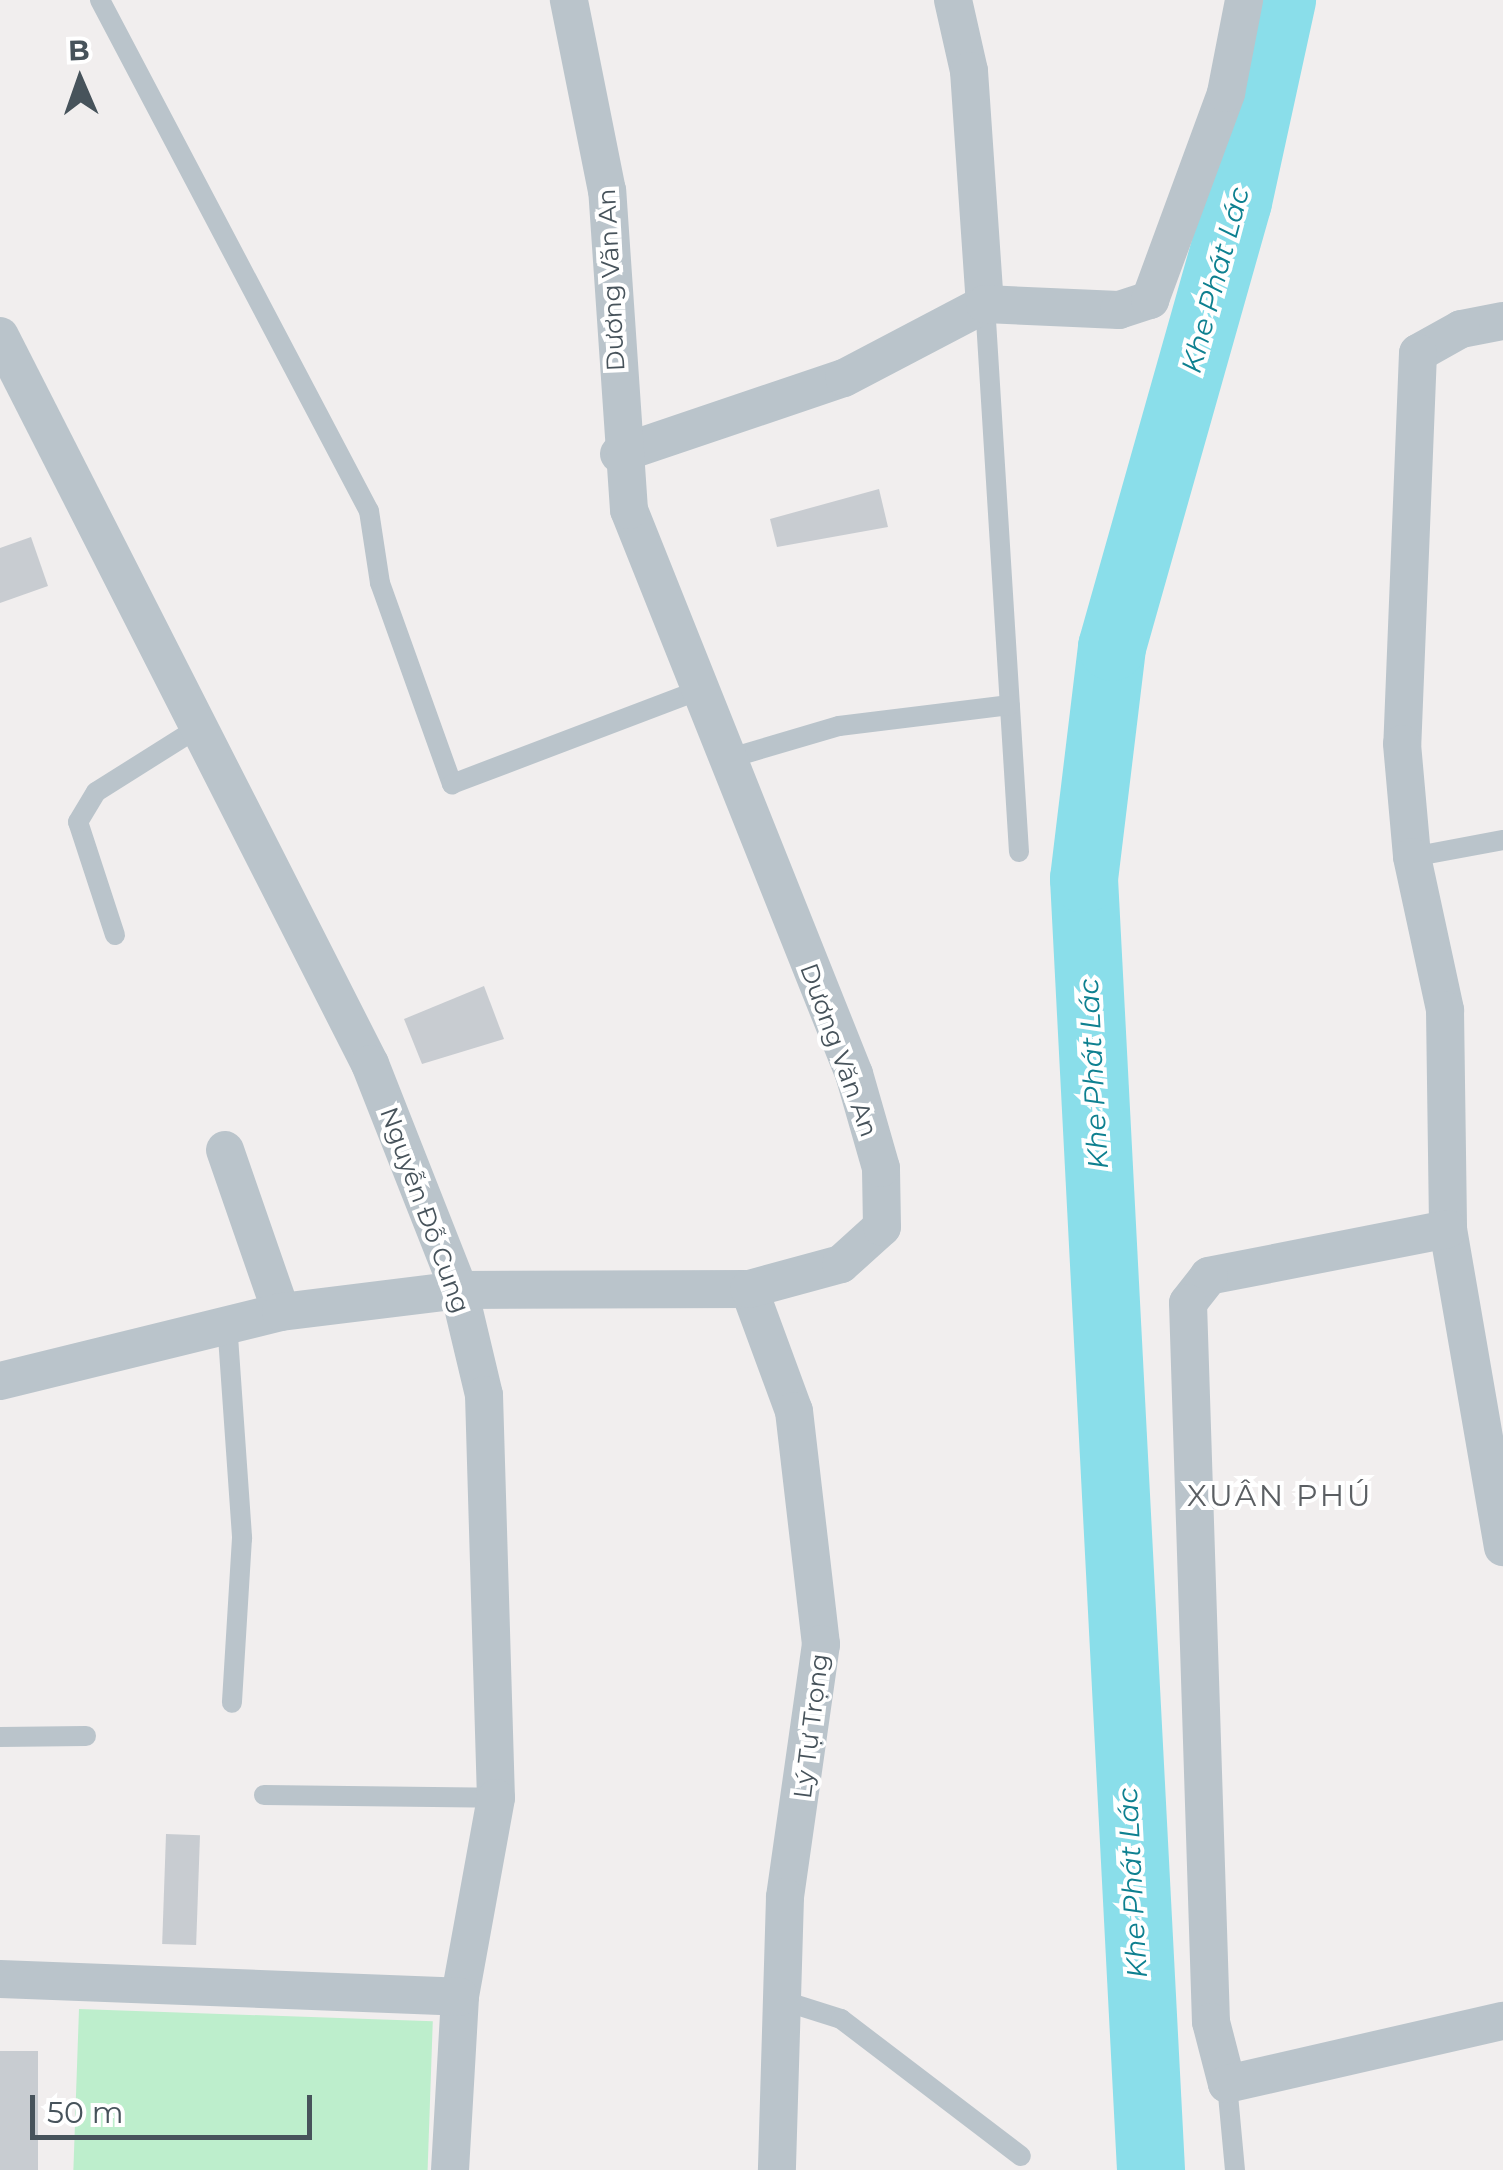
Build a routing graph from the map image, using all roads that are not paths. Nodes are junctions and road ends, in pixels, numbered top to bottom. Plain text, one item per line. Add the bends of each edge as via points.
1 (100, 0) edge
2 (569, 0) edge
3 (954, 0) edge
4 (1244, 0) edge
5 (985, 304) junction
6 (1503, 321) edge
7 (0, 336) edge
8 (619, 454) junction
9 (700, 690) junction
10 (1010, 705) junction
11 (194, 731) junction
12 (726, 759) junction
13 (1503, 840) edge
14 (1019, 852) dead end
15 (1412, 858) junction
16 (114, 935) dead end
17 (225, 1150) dead end
18 (1448, 1229) junction
19 (749, 1289) junction
20 (459, 1290) junction
21 (281, 1312) junction
22 (227, 1322) junction
23 (0, 1381) edge
24 (1503, 1545) edge
25 (232, 1703) dead end
26 (86, 1736) dead end
27 (0, 1737) edge
28 (264, 1795) dead end
29 (496, 1798) junction
30 (0, 1979) edge
31 (460, 1997) junction
32 (781, 2000) junction
33 (1503, 2021) edge
34 (1227, 2084) junction
35 (1020, 2156) dead end
36 (450, 2170) edge
37 (777, 2170) edge
38 (1235, 2170) edge

1 - 9 lane via 368,511 380,583 452,784
2 - 8 street, Dương Văn An via 608,191
3 - 5 street via 969,71
4 - 5 street via 1226,93 1160,290 1119,310
5 - 8 street via 844,378
5 - 10 lane
6 - 15 street via 1461,328 1418,352 1402,744
7 - 11 street, Nguyễn Đỗ Cung
8 - 9 street, Dương Văn An via 629,510
9 - 12 street, Dương Văn An
10 - 12 lane via 839,726
10 - 14 lane
11 - 16 lane via 96,792 78,822
11 - 20 street, Nguyễn Đỗ Cung via 370,1064
12 - 19 street, Dương Văn An via 882,1168 882,1227 841,1264
13 - 15 lane
15 - 18 street via 1445,1010
17 - 21 street
18 - 24 street
18 - 34 street via 1209,1276 1188,1303 1211,2022
19 - 20 street, Dương Văn An
19 - 32 street, Lý Tự Trọng via 794,1411 821,1644 785,1898
20 - 21 street, Dương Văn An
20 - 29 street, Nguyễn Đỗ Cung via 484,1395
21 - 22 street, Dương Văn An
22 - 23 street, Dương Văn An
22 - 25 lane via 242,1538
26 - 27 lane
28 - 29 lane
29 - 31 street, Nguyễn Đỗ Cung
30 - 31 street
31 - 36 street, Nguyễn Đỗ Cung
32 - 35 lane via 842,2020
32 - 37 street, Lý Tự Trọng
33 - 34 street
34 - 38 lane

